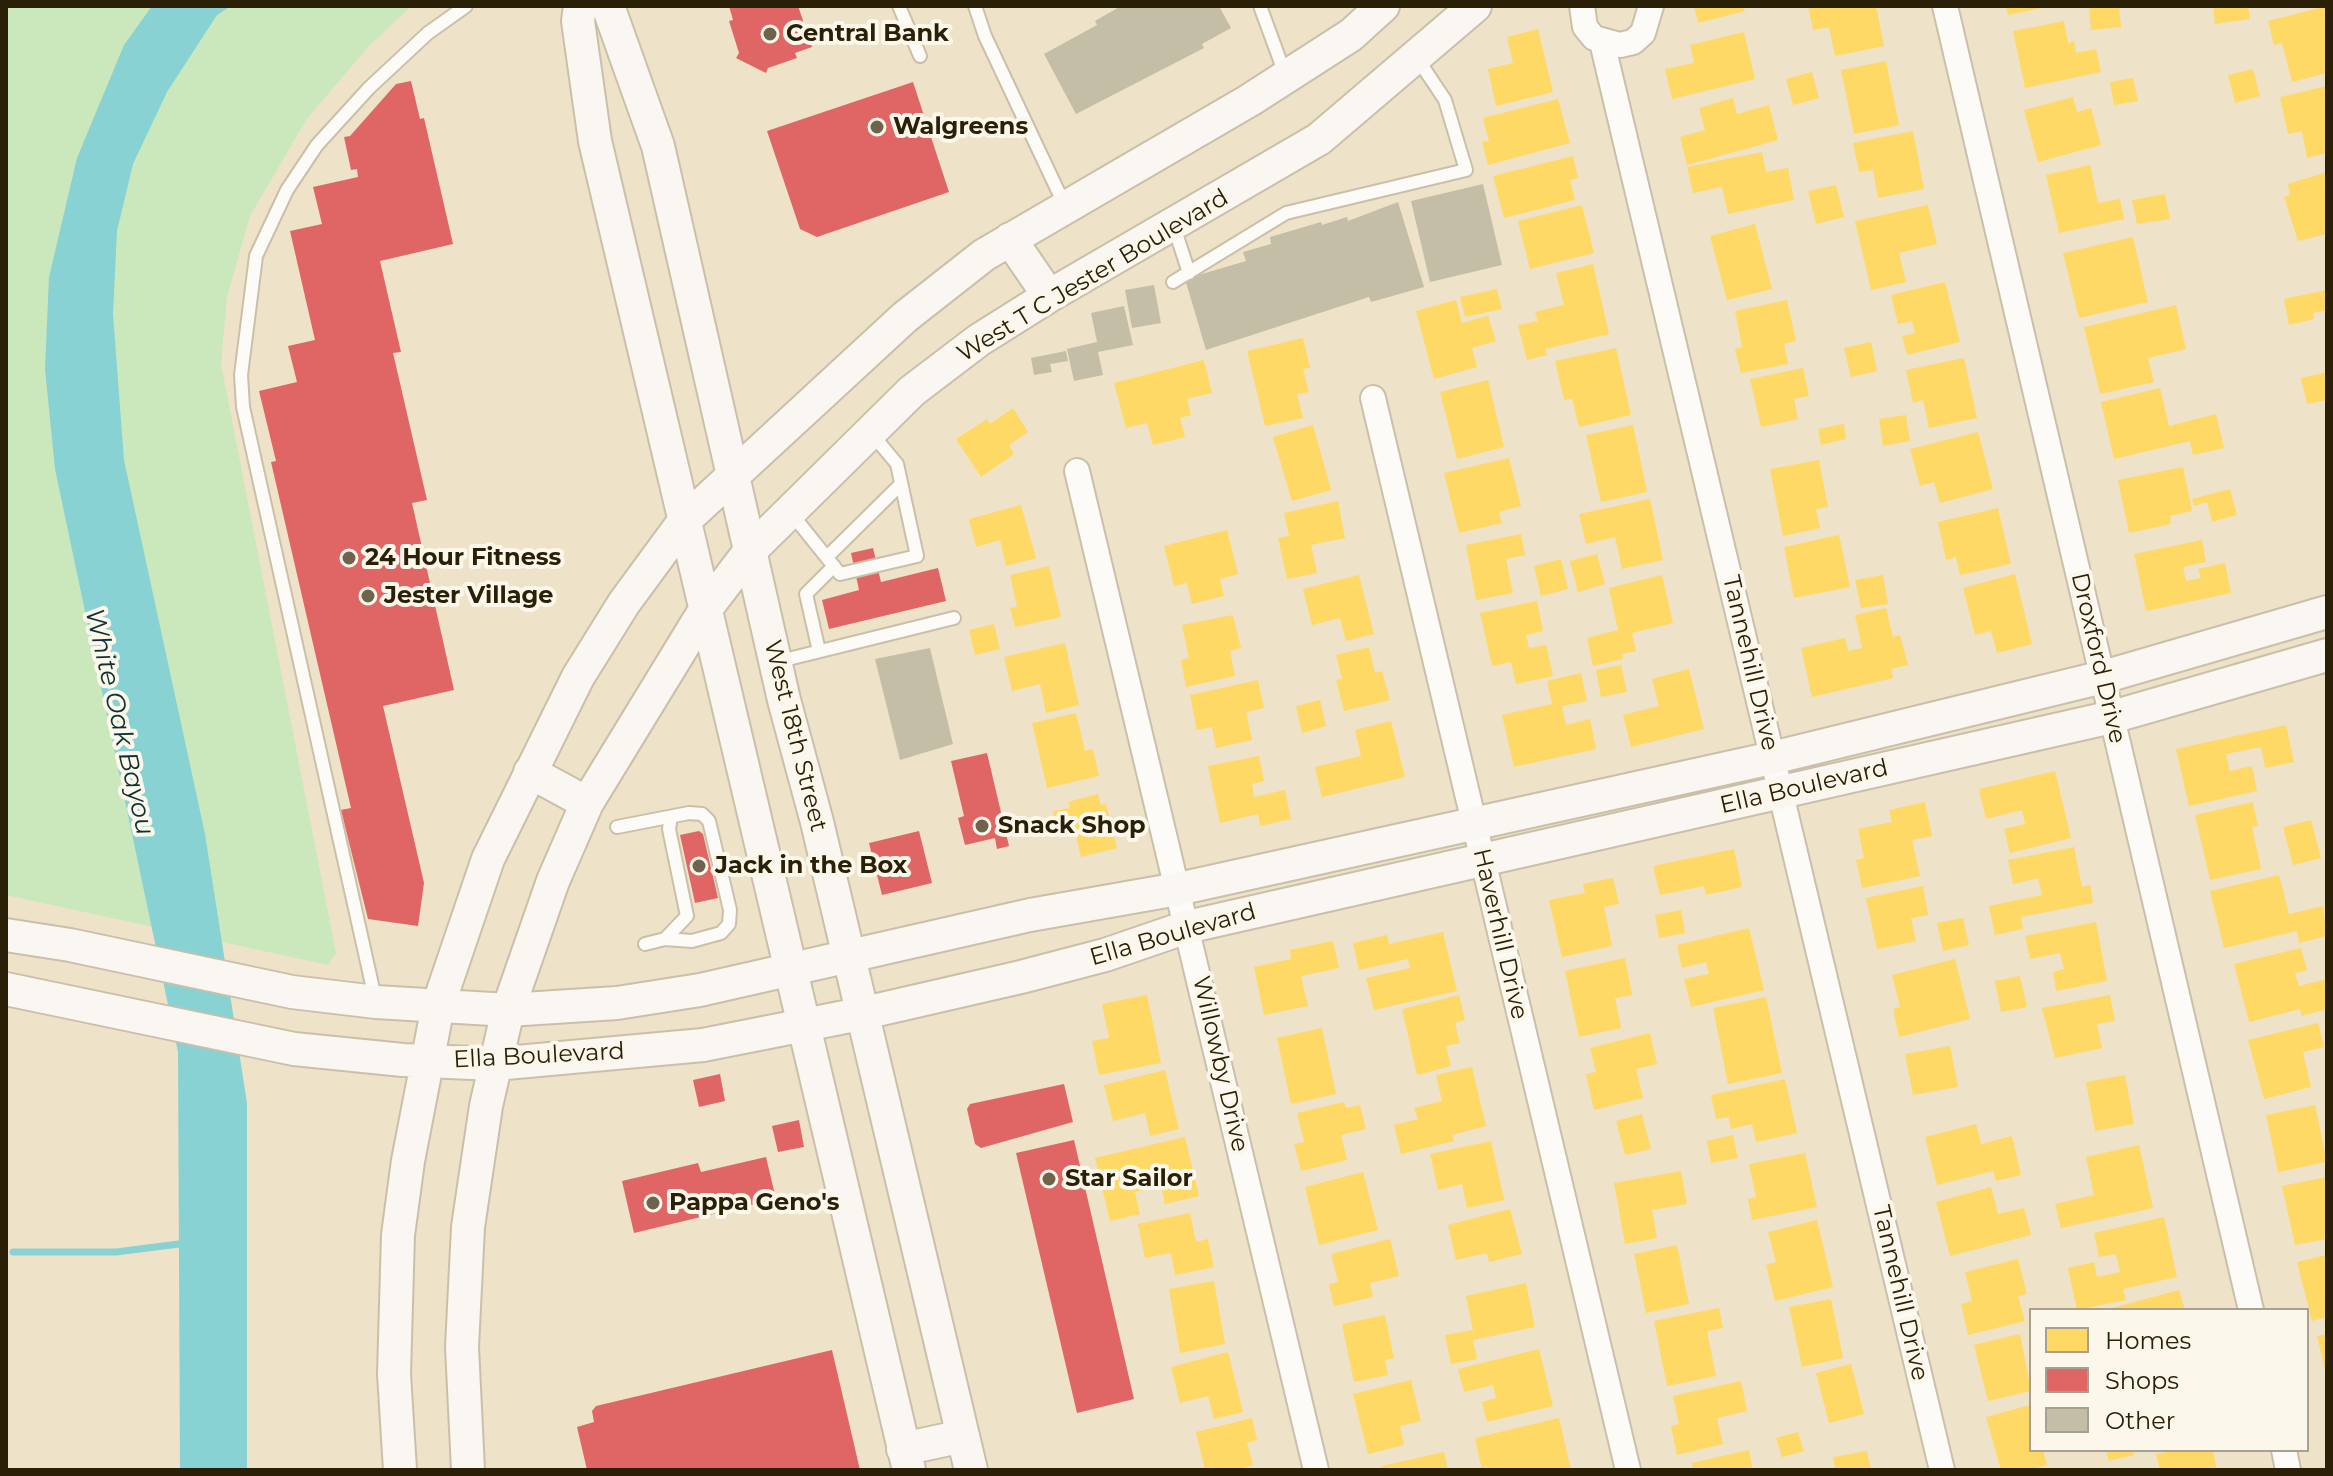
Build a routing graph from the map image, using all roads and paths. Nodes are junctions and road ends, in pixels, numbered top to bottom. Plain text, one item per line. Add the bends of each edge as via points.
1 (466, 6) edge
2 (580, 6) edge
3 (608, 6) edge
4 (899, 6) edge
5 (975, 6) edge
6 (1260, 6) edge
7 (1383, 6) edge
8 (1475, 6) edge
9 (1582, 6) edge
10 (1651, 6) edge
11 (1945, 6) edge
12 (1602, 42) junction
13 (920, 56) dead end
14 (1416, 57) junction
15 (1286, 75) junction
16 (1065, 206) junction
17 (1174, 227) junction
18 (1010, 239) junction
19 (1189, 273) junction
20 (1173, 282) dead end
21 (1049, 296) junction
22 (1373, 398) dead end
23 (870, 432) junction
24 (1077, 471) dead end
25 (735, 473) junction
26 (901, 484) junction
27 (789, 511) junction
28 (685, 520) junction
29 (750, 551) junction
30 (831, 562) junction
31 (705, 610) junction
32 (2327, 612) edge
33 (954, 618) dead end
34 (819, 651) junction
35 (2327, 655) edge
36 (776, 662) junction
37 (2103, 677) junction
38 (2112, 717) junction
39 (1772, 758) junction
40 (530, 772) junction
41 (1781, 792) junction
42 (587, 803) junction
43 (671, 817) junction
44 (1474, 823) junction
45 (617, 827) dead end
46 (1482, 859) junction
47 (1178, 889) junction
48 (1187, 927) junction
49 (6, 935) edge
50 (665, 939) junction
51 (645, 944) dead end
52 (848, 957) junction
53 (793, 969) junction
54 (6, 989) edge
55 (376, 1002) junction
56 (438, 1006) junction
57 (508, 1010) junction
58 (860, 1014) junction
59 (805, 1025) junction
60 (427, 1061) junction
61 (495, 1064) junction
62 (2251, 1308) edge
63 (963, 1436) junction
64 (906, 1459) edge
65 (400, 1470) edge
66 (468, 1470) edge
67 (971, 1470) edge
68 (1316, 1470) edge
69 (1628, 1470) edge
70 (1942, 1470) edge

1 - 55 lane via 369,88 317,145 287,190 256,256 241,375 243,407
2 - 28 main road via 595,141
3 - 25 main road, West 18th Street via 658,146
4 - 13 lane
5 - 16 lane
6 - 15 lane
7 - 15 main road via 1351,35
8 - 14 main road, West T C Jester Boulevard
9 - 12 street, Tannehill Drive via 1585,27
10 - 12 street via 1650,20 1633,42
11 - 37 street, Droxford Drive
12 - 39 street, Tannehill Drive
14 - 17 main road, West T C Jester Boulevard via 1319,139
14 - 19 lane via 1445,100 1466,170 1286,213
15 - 16 main road
16 - 18 main road
17 - 19 lane
17 - 21 main road, West T C Jester Boulevard
18 - 21 main road
18 - 25 main road via 905,317
19 - 20 lane
21 - 23 main road, West T C Jester Boulevard via 979,340 912,391
22 - 44 street, Haverhill Drive
23 - 26 lane via 897,464
23 - 27 main road, West T C Jester Boulevard
24 - 47 street, Willowby Drive
25 - 28 main road
25 - 29 main road, West 18th Street
26 - 30 lane
26 - 30 lane via 917,556 840,574
27 - 29 main road, West T C Jester Boulevard
27 - 30 lane
28 - 31 main road
28 - 40 main road via 578,677
29 - 31 main road, West T C Jester Boulevard
29 - 36 main road, West 18th Street
30 - 34 lane via 806,594
31 - 42 main road, West T C Jester Boulevard
31 - 53 main road
32 - 37 main road, Ella Boulevard
33 - 34 lane
34 - 36 lane
35 - 38 main road, Ella Boulevard
36 - 52 main road, West 18th Street
37 - 38 street, Droxford Drive
37 - 39 main road, Ella Boulevard
38 - 41 main road, Ella Boulevard
38 - 62 street, Droxford Drive
39 - 41 street, Tannehill Drive
39 - 44 main road, Ella Boulevard
40 - 42 main road
40 - 56 main road via 488,859
41 - 46 main road, Ella Boulevard
41 - 70 street, Tannehill Drive
42 - 57 main road, West T C Jester Boulevard
43 - 45 lane
43 - 50 lane via 687,916
43 - 50 lane via 702,814 709,821 731,917 721,933 692,941
44 - 46 street, Haverhill Drive
44 - 47 main road, Ella Boulevard
46 - 48 main road, Ella Boulevard
46 - 69 street, Haverhill Drive
47 - 48 street, Willowby Drive
47 - 52 main road, Ella Boulevard via 1030,915
48 - 58 main road, Ella Boulevard via 1105,955
48 - 68 street, Willowby Drive
49 - 55 main road, Ella Boulevard via 292,992
50 - 51 lane
52 - 53 main road, Ella Boulevard
52 - 58 main road, West 18th Street
53 - 57 main road, Ella Boulevard via 617,1003
53 - 59 main road
54 - 60 main road, Ella Boulevard via 294,1049
55 - 56 main road, Ella Boulevard
56 - 57 main road, Ella Boulevard
56 - 60 main road
57 - 61 main road, West T C Jester Boulevard
58 - 59 main road, Ella Boulevard
58 - 63 main road, West 18th Street
59 - 61 main road, Ella Boulevard via 703,1045
59 - 64 main road
60 - 61 main road, Ella Boulevard
60 - 65 main road via 398,1235 394,1374
61 - 66 main road, West T C Jester Boulevard via 465,1259 462,1347
63 - 64 main road
63 - 67 main road, West 18th Street

